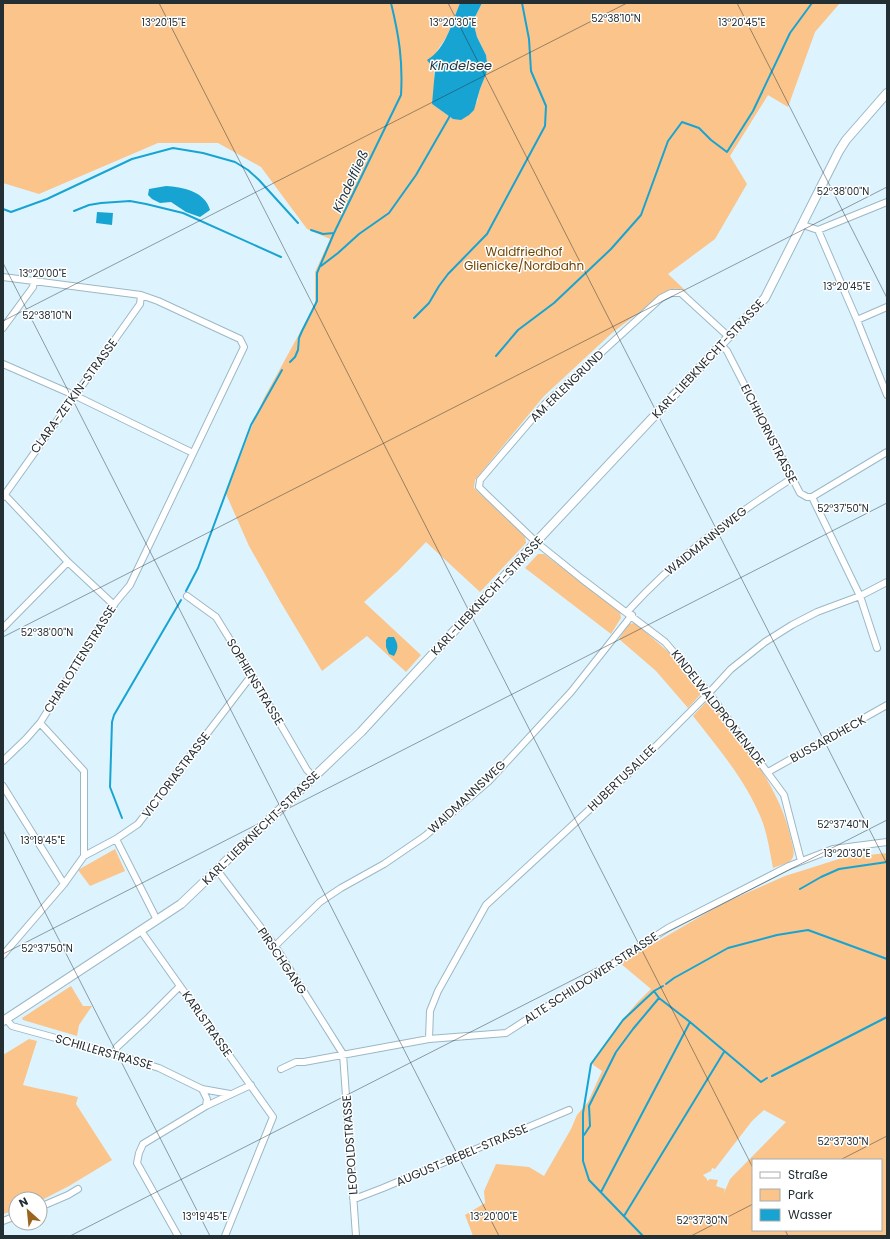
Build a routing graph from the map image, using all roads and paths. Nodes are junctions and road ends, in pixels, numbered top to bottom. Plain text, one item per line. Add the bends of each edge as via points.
1 (887, 93) edge
2 (887, 202) edge
3 (803, 225) junction
4 (818, 230) junction
5 (3, 277) edge
6 (34, 280) junction
7 (141, 295) junction
8 (887, 307) edge
9 (857, 320) junction
10 (3, 328) edge
11 (729, 337) junction
12 (721, 345) junction
13 (3, 364) edge
14 (74, 395) junction
15 (887, 395) edge
16 (887, 452) edge
17 (193, 453) junction
18 (792, 479) junction
19 (3, 494) edge
20 (812, 497) junction
21 (536, 542) junction
22 (68, 562) junction
23 (887, 582) edge
24 (187, 596) dead end
25 (860, 596) junction
26 (114, 605) junction
27 (629, 614) junction
28 (3, 628) edge
29 (877, 648) dead end
30 (253, 677) junction
31 (709, 693) junction
32 (887, 705) edge
33 (40, 723) junction
34 (3, 761) edge
35 (768, 772) junction
36 (314, 777) junction
37 (3, 786) edge
38 (116, 839) junction
39 (887, 842) edge
40 (84, 856) junction
41 (801, 861) junction
42 (217, 870) junction
43 (64, 884) junction
44 (157, 920) junction
45 (141, 931) junction
46 (275, 946) junction
47 (3, 955) edge
48 (180, 986) junction
49 (4, 1020) edge
50 (429, 1039) junction
51 (114, 1054) junction
52 (344, 1054) junction
53 (281, 1069) dead end
54 (251, 1085) junction
55 (202, 1089) junction
56 (230, 1094) junction
57 (206, 1106) junction
58 (569, 1110) dead end
59 (78, 1189) dead end
60 (353, 1198) junction
61 (48, 1204) edge
62 (178, 1236) edge
63 (225, 1236) edge
64 (356, 1236) edge

1 - 3 street, KARL-LIEBKNECHT-STRASSE via 846,140
2 - 4 street
3 - 4 street
3 - 11 street, KARL-LIEBKNECHT-STRASSE via 765,298
4 - 9 street
5 - 6 street
6 - 7 street
6 - 10 street via 32,287
7 - 14 street, CLARA-ZETKIN-STRASSE via 140,304
7 - 17 street, CHARLOTTENSTRASSE via 240,339 244,347
8 - 9 street
9 - 15 street
11 - 12 street, KARL-LIEBKNECHT-STRASSE
11 - 21 street, AM ERLENGRUND via 681,293 671,293 661,298 545,404 479,483 481,489
12 - 18 street, EICHHORNSTRASSE via 728,352
12 - 21 street, KARL-LIEBKNECHT-STRASSE
13 - 14 street
14 - 17 street
14 - 19 street, CLARA-ZETKIN-STRASSE
16 - 20 street
17 - 26 street, CHARLOTTENSTRASSE via 139,568 130,585
18 - 20 street, EICHHORNSTRASSE via 800,493
18 - 27 street, WAIDMANNSWEG via 746,508 693,548 649,588
19 - 22 street
20 - 25 street
21 - 27 street, KINDELWALDPROMENADE
21 - 36 street, KARL-LIEBKNECHT-STRASSE via 361,732
22 - 26 street
22 - 28 street
23 - 25 street, HUBERTUSALLEE
24 - 30 street, SOPHIENSTRASSE via 216,617
25 - 29 street
25 - 31 street, HUBERTUSALLEE via 792,625 731,669
26 - 33 street, CHARLOTTENSTRASSE
27 - 31 street, KINDELWALDPROMENADE via 665,642
27 - 46 street, WAIDMANNSWEG via 571,692 489,780 425,836 320,902
30 - 36 street, SOPHIENSTRASSE via 307,770
30 - 38 street, VICTORIASTRASSE via 248,680 138,824
31 - 35 street, KINDELWALDPROMENADE
31 - 50 street, HUBERTUSALLEE via 628,774 486,905 438,991 430,1011
32 - 35 street, BUSSARDHECK
33 - 34 street
33 - 40 street, CHARLOTTENSTRASSE via 84,771
35 - 41 street, KINDELWALDPROMENADE via 784,795
36 - 42 street, KARL-LIEBKNECHT-STRASSE
37 - 43 street
38 - 40 street, VICTORIASTRASSE
38 - 44 street
39 - 41 street, ALTE SCHILDOWER STRASSE via 833,849
40 - 43 street
41 - 50 street, ALTE SCHILDOWER STRASSE via 668,928 506,1033
42 - 44 street, KARL-LIEBKNECHT-STRASSE via 181,904
42 - 46 street, PIRSCHGANG
43 - 47 street
44 - 45 street, KARL-LIEBKNECHT-STRASSE
45 - 48 street, KARLSTRASSE
45 - 49 street, KARL-LIEBKNECHT-STRASSE
46 - 52 street, PIRSCHGANG
48 - 51 street via 117,1047
48 - 54 street, KARLSTRASSE
49 - 51 street, SCHILLERSTRASSE via 12,1026
50 - 52 street, ALTE SCHILDOWER STRASSE
51 - 55 street, SCHILLERSTRASSE via 159,1068
52 - 53 street, ALTE SCHILDOWER STRASSE via 296,1062
52 - 60 street, LEOPOLDSTRASSE
54 - 56 street
54 - 63 street, KARLSTRASSE via 273,1117
55 - 56 street, SCHILLERSTRASSE
55 - 57 street
56 - 57 street
57 - 62 street via 143,1144 137,1163
58 - 60 street, AUGUST-BEBEL-STRASSE
59 - 61 street
60 - 64 street, LEOPOLDSTRASSE

